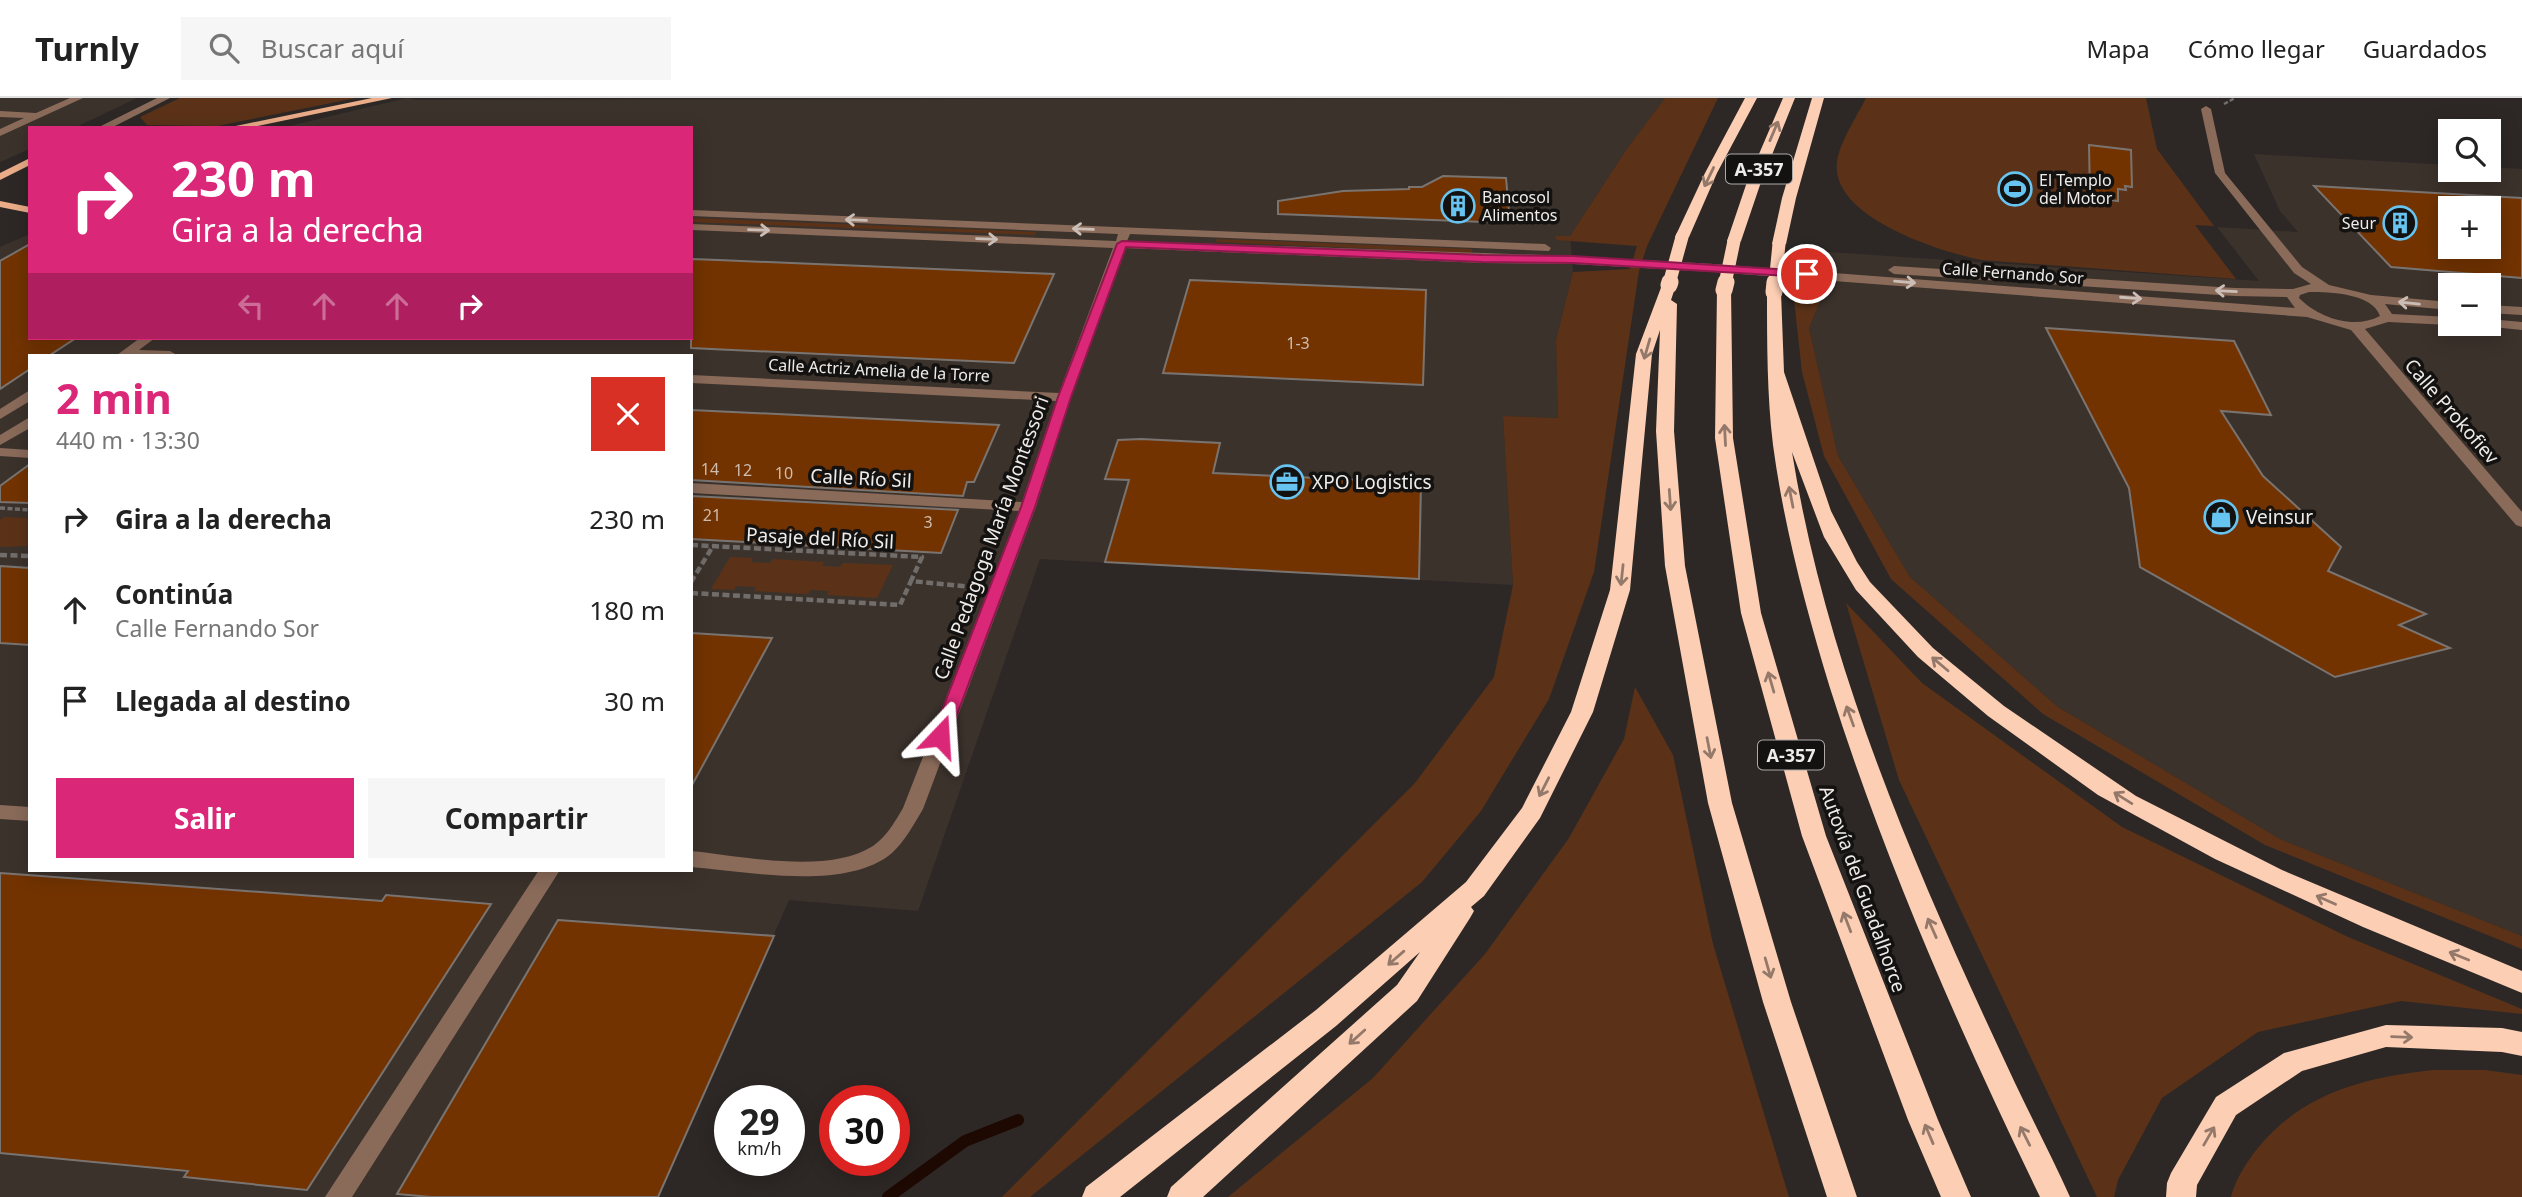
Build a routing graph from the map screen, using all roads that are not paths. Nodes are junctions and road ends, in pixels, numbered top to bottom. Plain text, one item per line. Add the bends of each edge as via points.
1 (78, 98) edge
2 (165, 98) edge
3 (387, 98) edge
4 (1751, 98) edge
5 (1789, 98) edge
6 (1818, 98) edge
7 (2206, 109) dead end
8 (0, 114) edge
9 (38, 116) junction
10 (128, 116) junction
11 (290, 117) junction
12 (106, 126) edge
13 (123, 126) edge
14 (242, 126) edge
15 (266, 126) edge
16 (0, 133) edge
17 (28, 162) edge
18 (0, 177) edge
19 (0, 204) edge
20 (28, 211) edge
21 (28, 211) edge
22 (693, 214) edge
23 (0, 217) edge
24 (693, 227) edge
25 (1123, 237) junction
26 (1714, 263) junction
27 (2292, 278) dead end
28 (1669, 285) junction
29 (2308, 288) junction
30 (2325, 288) junction
31 (2294, 293) junction
32 (2369, 299) junction
33 (2438, 305) edge
34 (2501, 310) edge
35 (2522, 311) edge
36 (2309, 313) junction
37 (2386, 318) junction
38 (2438, 320) edge
39 (2501, 324) edge
40 (2354, 325) junction
41 (2522, 326) edge
42 (145, 340) edge
43 (125, 354) edge
44 (1776, 372) junction
45 (693, 379) edge
46 (28, 395) edge
47 (1065, 397) junction
48 (0, 415) edge
49 (28, 422) edge
50 (0, 441) edge
51 (0, 452) edge
52 (28, 454) edge
53 (693, 488) edge
54 (1028, 507) junction
55 (2522, 522) edge
56 (0, 813) edge
57 (28, 814) edge
58 (693, 859) edge
59 (549, 872) edge
60 (1475, 889) junction
61 (2522, 982) edge
62 (2522, 1044) edge
63 (338, 1197) edge
64 (1097, 1197) edge
65 (1182, 1197) edge
66 (1842, 1197) edge
67 (1956, 1197) edge
68 (2055, 1197) edge
69 (2181, 1197) edge

1 - 9 street
2 - 10 street
3 - 11 main road
4 -> 28 highway, A-357, bridge via 1710,173 1682,237
67 -> 5 highway, Autovía del Guadalhorce / A-357, bridge via 1814,836 1751,612 1724,438 1724,290 1734,242
6 - 44 highway, bridge via 1779,244 1774,292
7 - 30 street via 2220,173 2298,270
8 - 9 street
9 - 16 street
10 - 12 street
10 - 13 street
11 - 14 main road
11 - 15 main road
17 - 18 main road
19 - 20 main road
21 - 23 main road
25 -> 22 street
24 -> 25 street
25 - 26 street via 1483,259
25 - 47 street, Calle Pedagoga María Montessori
31 -> 26 street, Calle Fernando Sor
26 -> 36 street, Calle Fernando Sor
27 - 29 street
28 -> 60 highway via 1644,354 1620,590 1582,712 1532,812
28 -> 66 highway, A-357 via 1665,431 1675,566 1720,803 1777,1002
29 - 30 street
29 - 31 street
30 - 32 street
31 - 36 street via 2298,306
33 -> 32 street
32 - 37 street via 2386,312
34 - 35 street
36 - 40 street, Calle Fernando Sor
37 - 38 street
37 - 40 street via 2380,323
39 - 41 street
40 - 55 street, Calle Prokofiev
42 - 43 street
61 -> 44 highway via 2238,860 2126,801 2001,716 1917,645 1862,584 1819,511
68 -> 44 highway via 2011,1109 1905,867 1842,693 1805,564 1785,463
45 - 47 street, Calle Actriz Amelia de la Torre
46 - 48 street
47 - 54 street, Calle Pedagoga María Montessori
49 - 50 street
51 - 52 street
53 - 54 street, Calle Río Sil
54 - 58 street, Calle Pedagoga María Montessori via 913,809 881,851 830,869
56 - 57 street
59 - 63 street
60 -> 64 highway via 1326,1018
60 -> 65 highway via 1407,993
69 -> 62 highway via 2182,1183 2226,1106 2294,1061 2386,1036

